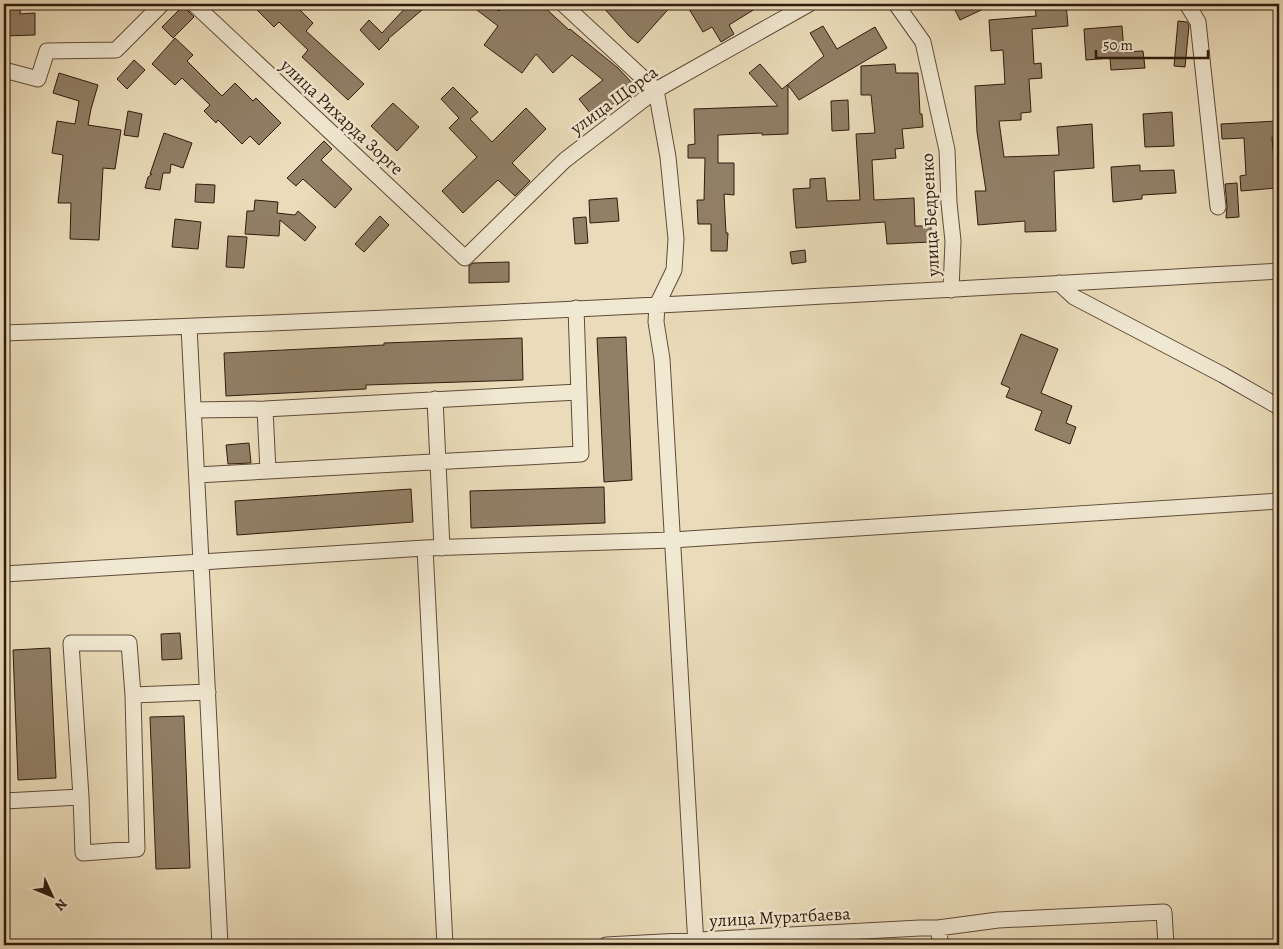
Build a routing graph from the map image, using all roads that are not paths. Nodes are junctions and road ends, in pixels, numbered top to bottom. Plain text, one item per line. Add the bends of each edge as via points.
1 (162, 4) edge
2 (194, 4) edge
3 (563, 4) edge
4 (809, 4) edge
5 (896, 4) edge
6 (1187, 4) edge
7 (4, 70) edge
8 (656, 90) junction
9 (1218, 207) dead end
10 (465, 258) joint
11 (1279, 270) edge
12 (1059, 283) junction
13 (951, 290) junction
14 (657, 305) junction
15 (576, 308) junction
16 (189, 326) junction
17 (4, 333) edge
18 (578, 392) junction
19 (435, 400) junction
20 (1279, 407) edge
21 (265, 409) junction
22 (193, 410) junction
23 (438, 462) junction
24 (268, 471) junction
25 (197, 475) junction
26 (1279, 501) edge
27 (672, 540) junction
28 (425, 548) junction
29 (442, 548) junction
30 (202, 562) junction
31 (4, 574) edge
32 (208, 692) junction
33 (133, 695) junction
34 (81, 797) junction
35 (4, 801) edge
36 (938, 928) junction
37 (696, 943) edge
38 (220, 945) edge
39 (445, 945) edge
40 (606, 945) edge
41 (942, 945) edge
42 (1166, 945) edge

1 - 7 street via 116,50 47,51 38,79
2 - 10 street, улица Рихарда Зорге
3 - 8 street
4 - 8 street, улица Щорса
5 - 13 street, улица Бедренко via 923,42 947,150 953,241
6 - 9 street via 1198,22
8 - 10 street, улица Щорса via 565,160
8 - 14 street via 668,157 676,239 674,270
11 - 12 street
12 - 13 street
12 - 20 street via 1074,297
13 - 14 street, улица Бедренко
14 - 15 street, улица Бедренко
14 - 27 street
15 - 16 street, улица Бедренко
15 - 18 street
16 - 17 street, улица Бедренко
16 - 22 street
18 - 19 street
18 - 23 street via 581,454
19 - 21 street
19 - 23 street
21 - 22 street
21 - 24 street
22 - 25 street
23 - 24 street
23 - 29 street
24 - 25 street
25 - 30 street
26 - 27 street
27 - 29 street
27 - 37 street
28 - 29 street
28 - 30 street
28 - 39 street
30 - 31 street
30 - 32 street
32 - 33 street
32 - 38 street
33 - 34 street via 129,643 71,643
33 - 34 street via 137,849 83,854
34 - 35 street
36 - 37 street, улица Муратбаева
36 - 41 street
36 - 42 street, улица Муратбаева via 998,920 1164,912
37 - 40 street, улица Муратбаева

